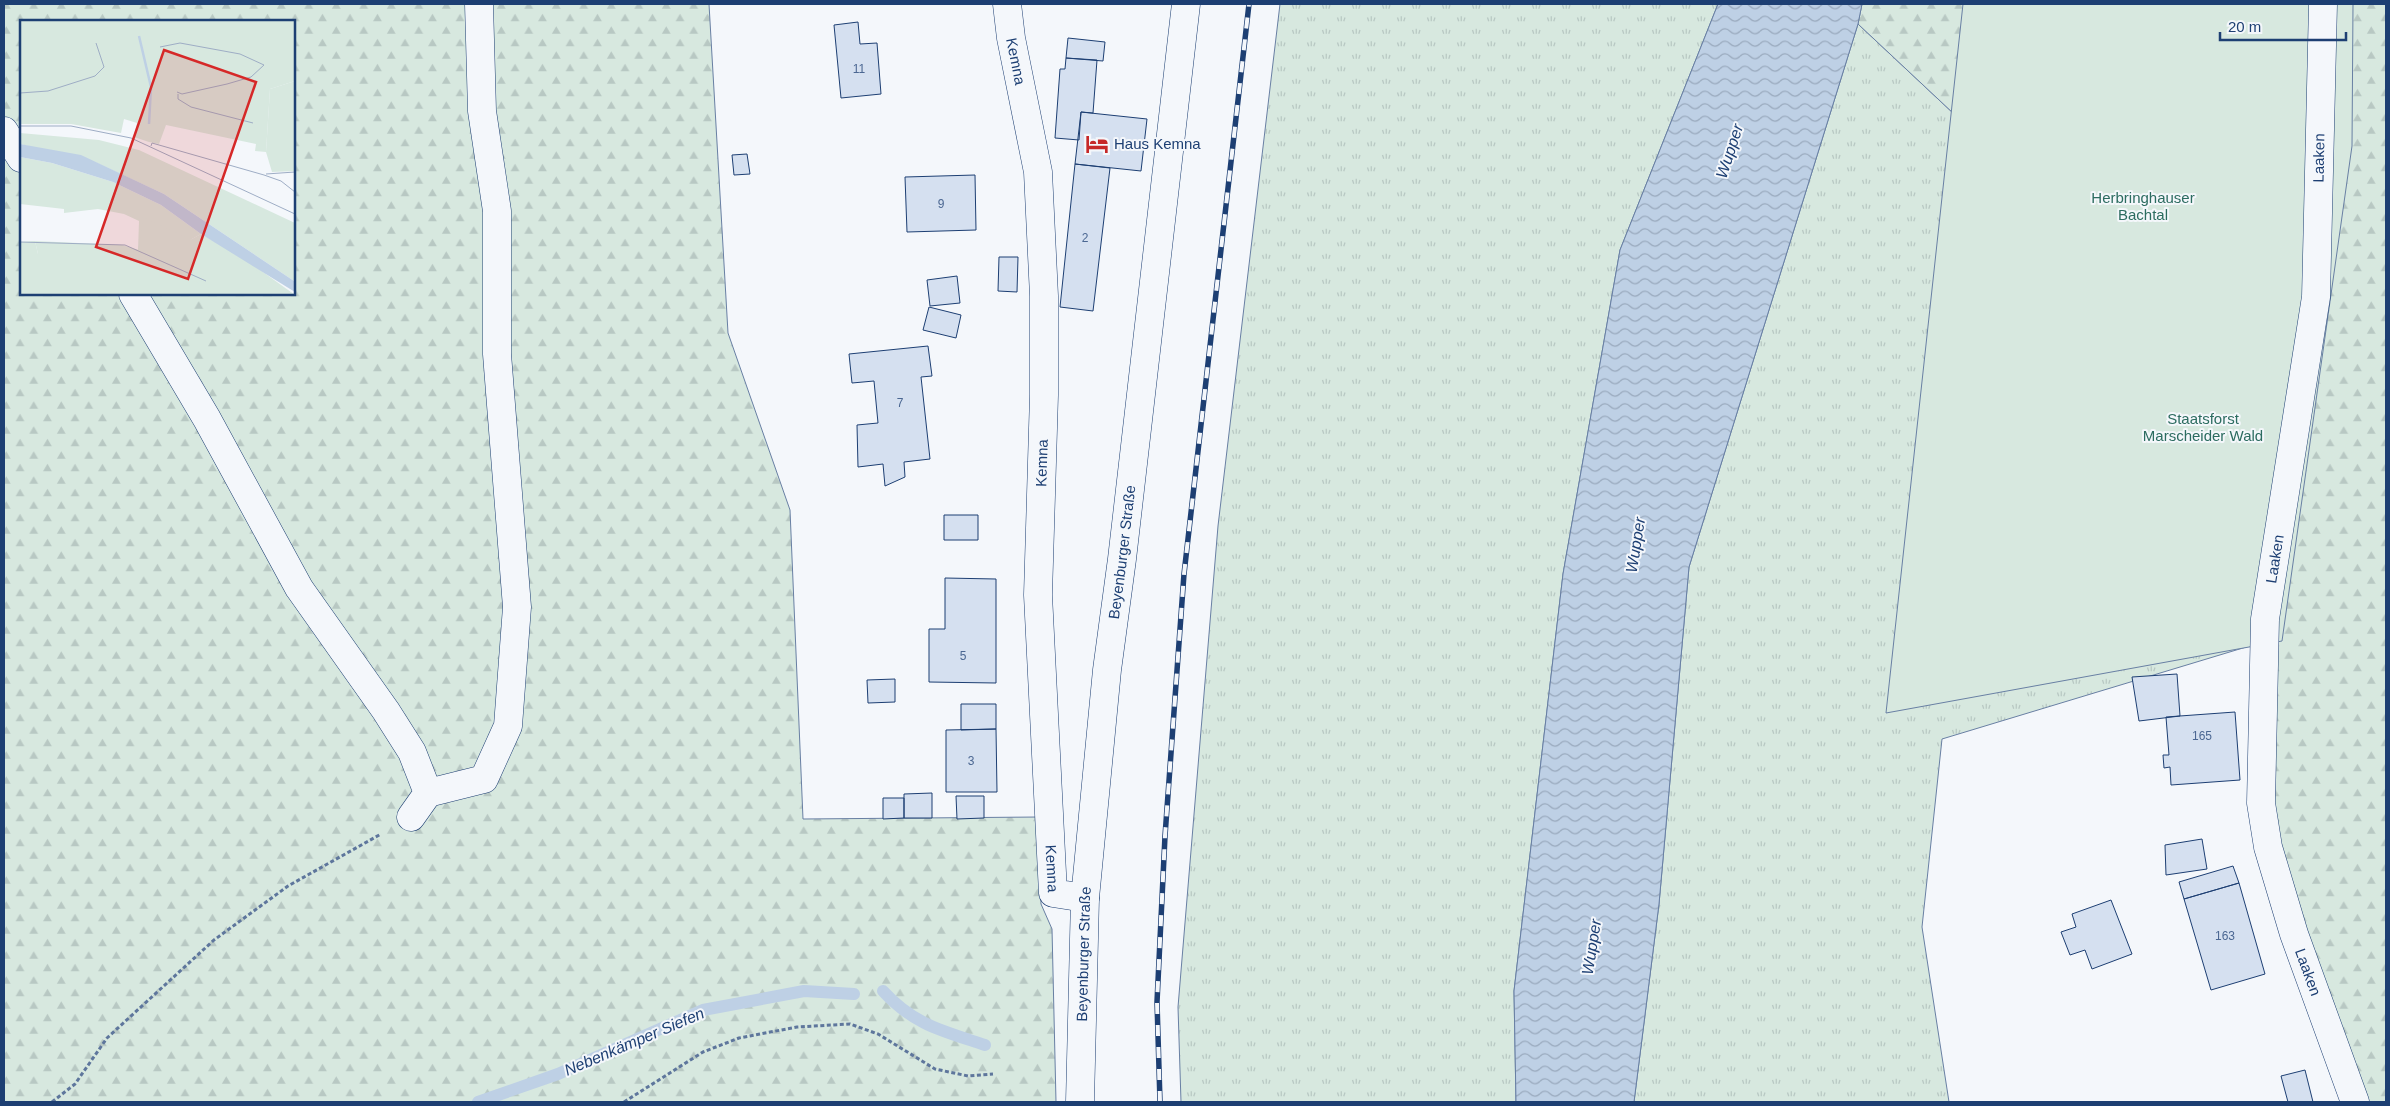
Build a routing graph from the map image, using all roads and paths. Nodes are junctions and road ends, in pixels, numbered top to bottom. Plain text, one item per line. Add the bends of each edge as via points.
1 (479, 4) edge
2 (1007, 4) edge
3 (1186, 4) edge
4 (2323, 4) edge
5 (4, 131) edge
6 (20, 156) edge
7 (134, 295) edge
8 (428, 793) junction
9 (411, 817) joint
10 (1085, 898) junction
11 (993, 1074) dead end
12 (52, 1102) edge
13 (624, 1102) edge
14 (1080, 1102) edge
15 (2355, 1102) edge

1 - 8 street via 482,111 497,211 497,354 517,607 508,726 484,779
2 - 10 street, Kemna via 1039,191 1044,395 1038,595 1053,893
3 - 10 street, Beyenburger Straße via 1107,670
4 - 15 street, Laaken via 2316,297 2265,619 2261,803 2268,847 2294,934
5 - 6 street
7 - 8 street via 230,460 298,588 386,711 412,752
8 - 9 street
9 - 12 path via 288,886 214,940 107,1038 75,1084
10 - 14 street, Beyenburger Straße
11 - 13 path via 968,1076 935,1069 878,1034 850,1024 797,1027 739,1038 703,1052

